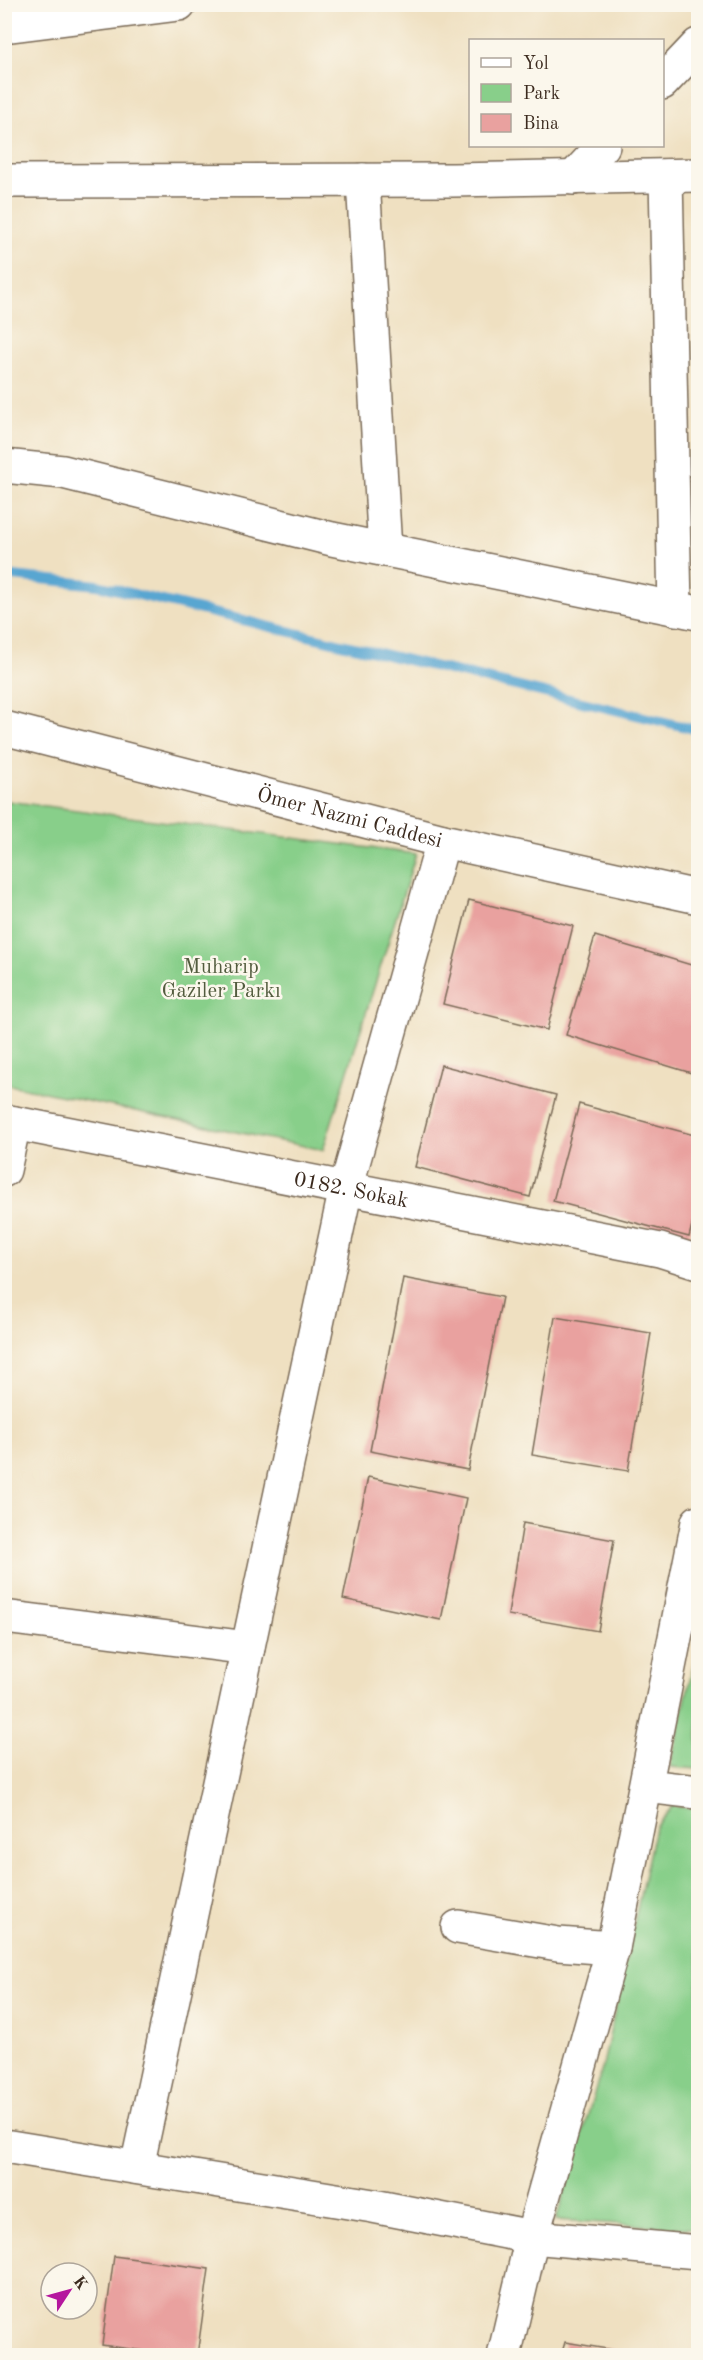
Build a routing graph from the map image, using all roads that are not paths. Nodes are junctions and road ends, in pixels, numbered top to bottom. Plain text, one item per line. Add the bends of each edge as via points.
1 (179, 4) edge
2 (4, 26) edge
3 (699, 45) edge
4 (664, 82) edge
5 (602, 147) edge
6 (666, 176) junction
7 (699, 176) edge
8 (573, 178) junction
9 (363, 180) junction
10 (4, 181) edge
11 (4, 466) edge
12 (386, 550) junction
13 (687, 611) edge
14 (4, 728) edge
15 (443, 841) junction
16 (699, 897) edge
17 (9, 1122) edge
18 (4, 1170) edge
19 (346, 1188) junction
20 (699, 1262) edge
21 (699, 1522) edge
22 (4, 1617) edge
23 (248, 1648) junction
24 (646, 1786) junction
25 (699, 1792) edge
26 (458, 1927) dead end
27 (613, 1948) junction
28 (4, 2146) edge
29 (137, 2167) junction
30 (532, 2238) junction
31 (699, 2252) edge
32 (504, 2355) edge

1 - 2 street
3 - 4 street
5 - 8 street
6 - 7 street
6 - 8 street
6 - 13 street
8 - 9 street
9 - 10 street
9 - 12 street
11 - 12 street via 63,472
12 - 13 street
14 - 15 street, Ömer Nazmi Caddesi
15 - 16 street, Ömer Nazmi Caddesi
15 - 19 street
17 - 18 street
17 - 19 street, 0182. Sokak
19 - 20 street, 0182. Sokak via 660,1250
19 - 23 street
21 - 24 street
22 - 23 street
23 - 29 street
24 - 25 street
24 - 27 street
26 - 27 street via 558,1944
27 - 30 street
28 - 29 street
29 - 30 street via 373,2206
30 - 31 street
30 - 32 street

